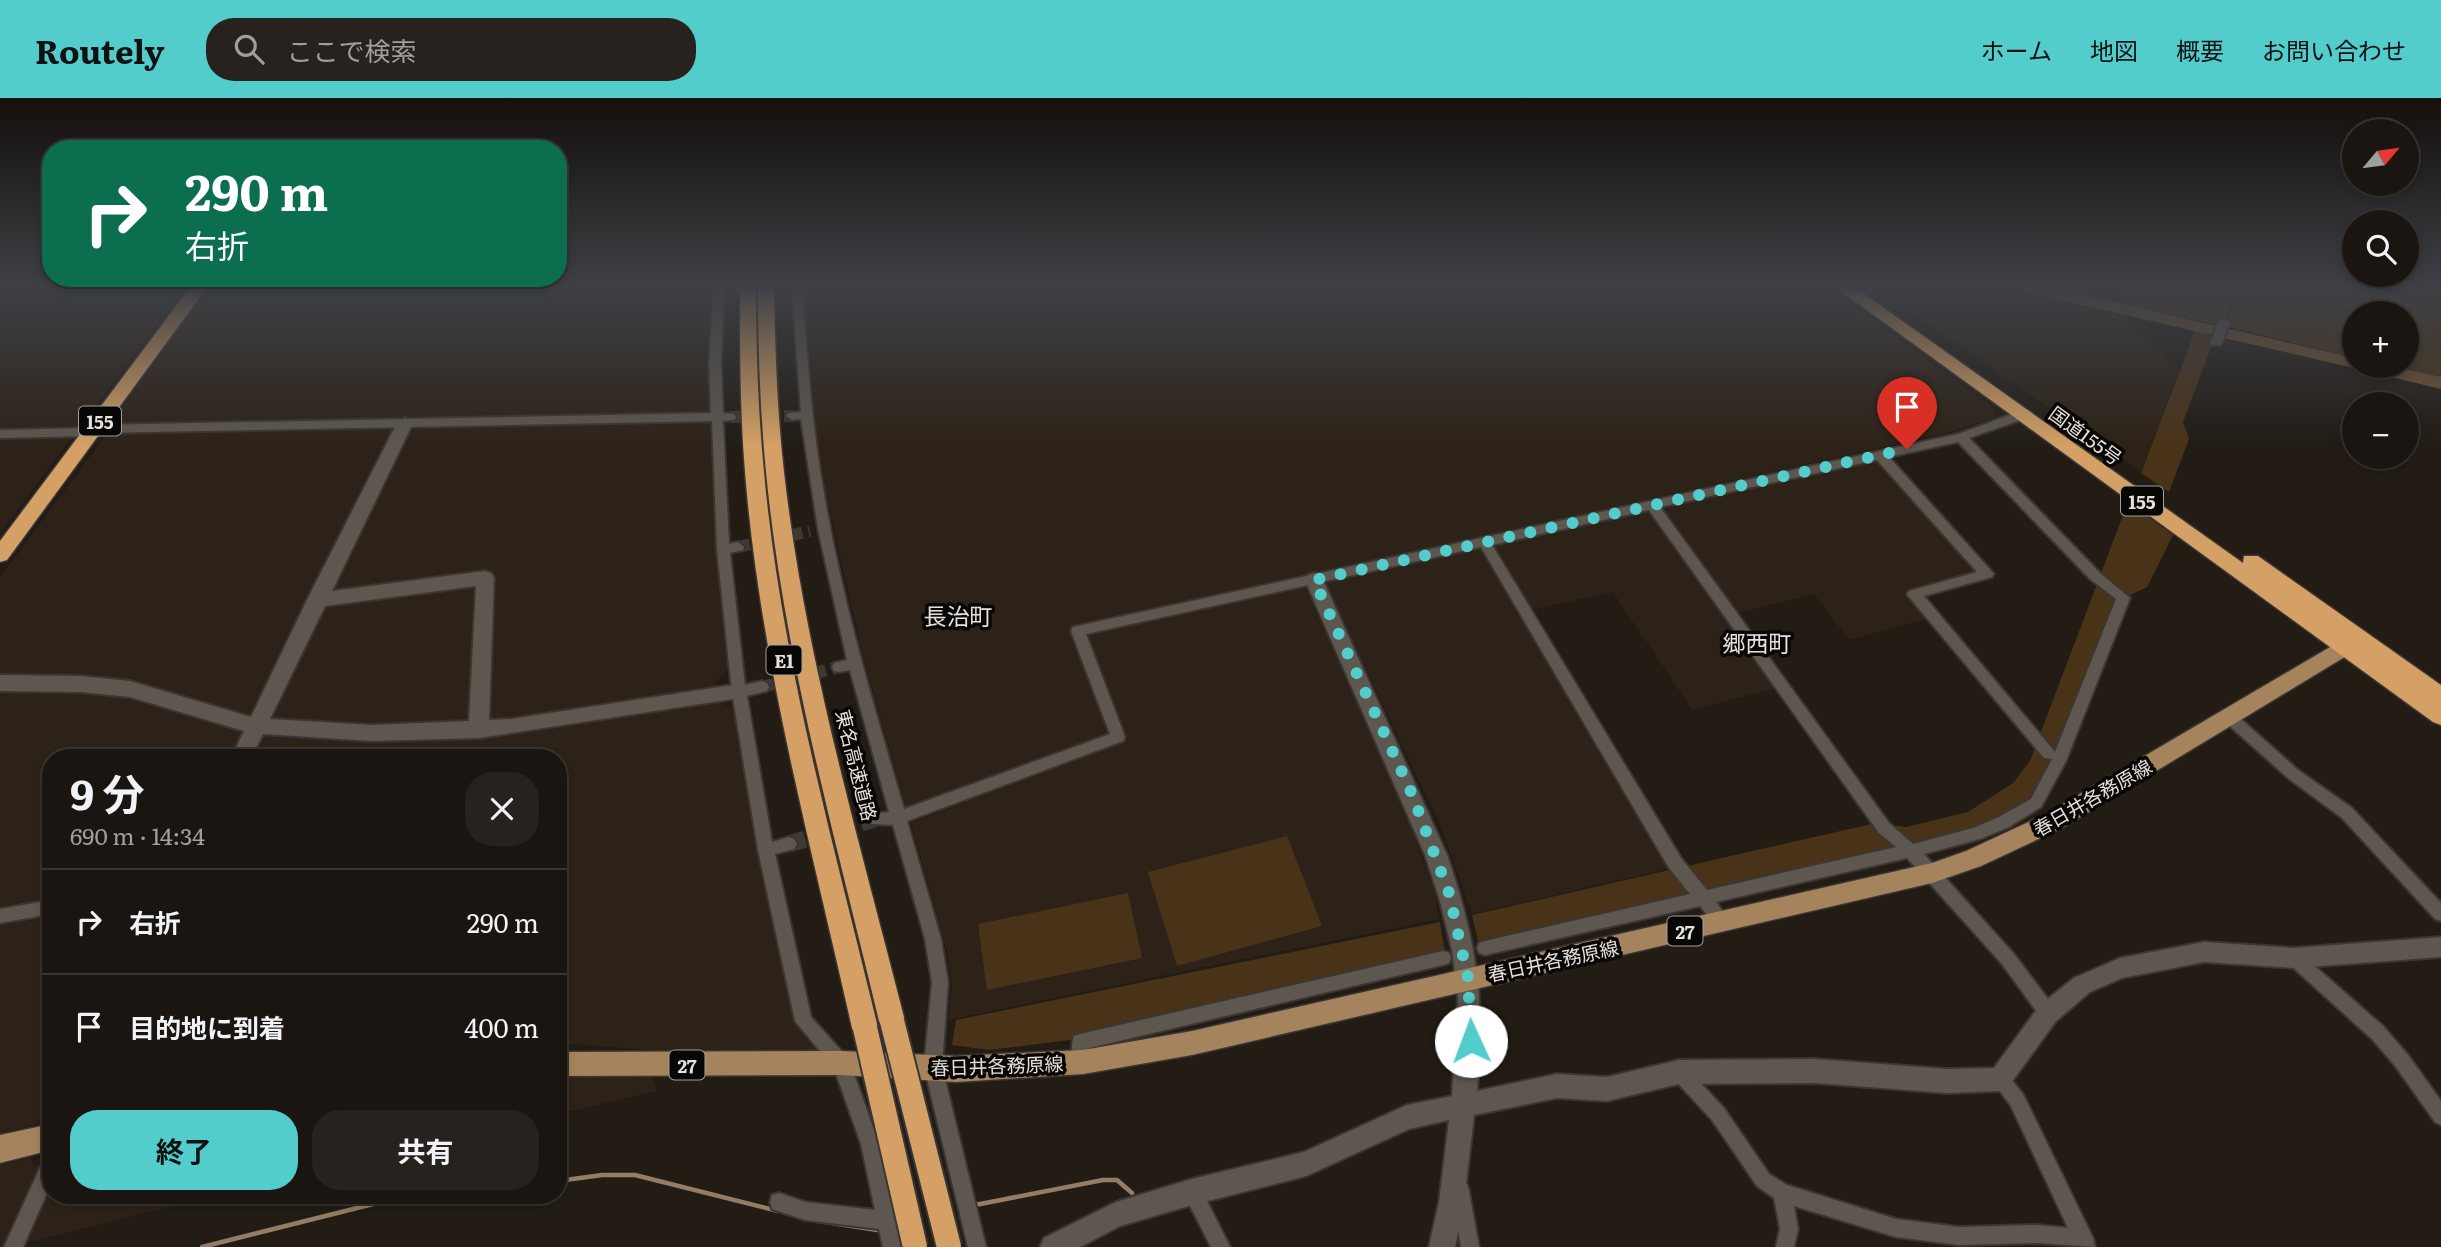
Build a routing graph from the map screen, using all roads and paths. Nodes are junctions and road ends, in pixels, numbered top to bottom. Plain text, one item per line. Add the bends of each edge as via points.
1 (160, 340) edge
2 (716, 340) edge
3 (748, 340) edge
4 (767, 340) edge
5 (801, 340) edge
6 (1917, 340) edge
7 (1935, 340) edge
8 (807, 415) junction
9 (2022, 415) junction
10 (792, 416) tunnel mouth
11 (716, 417) junction
12 (730, 417) tunnel mouth
13 (405, 423) junction
14 (93, 431) junction
15 (0, 434) edge
16 (1961, 437) junction
17 (1880, 455) junction
18 (1652, 505) junction
19 (1485, 542) junction
20 (738, 547) tunnel mouth
21 (723, 550) junction
22 (0, 555) edge
23 (1314, 580) junction
24 (316, 600) junction
25 (2354, 641) junction
26 (855, 663) junction
27 (839, 667) tunnel mouth
28 (0, 682) edge
29 (762, 687) tunnel mouth
30 (739, 692) junction
31 (2441, 696) edge
32 (2228, 716) junction
33 (2441, 716) edge
34 (256, 726) junction
35 (479, 730) junction
36 (245, 749) edge
37 (2049, 754) dead end
38 (898, 818) junction
39 (874, 819) tunnel mouth
40 (789, 844) tunnel mouth
41 (766, 850) junction
42 (1909, 850) junction
43 (1932, 873) junction
44 (1703, 897) junction
45 (42, 909) edge
46 (2441, 914) edge
47 (0, 916) edge
48 (1723, 923) junction
49 (2441, 947) edge
50 (1485, 948) dead end
51 (1443, 958) dead end
52 (2294, 958) junction
53 (1468, 978) junction
54 (2048, 1013) junction
55 (1083, 1062) junction
56 (841, 1063) junction
57 (567, 1065) edge
58 (933, 1068) junction
59 (1679, 1072) junction
60 (2000, 1079) junction
61 (1464, 1104) junction
62 (2441, 1116) edge
63 (42, 1139) edge
64 (0, 1149) edge
65 (1456, 1169) junction
66 (42, 1183) edge
67 (1192, 1192) junction
68 (1782, 1193) junction
69 (779, 1202) dead end
70 (887, 1222) junction
71 (2085, 1243) edge
72 (13, 1247) edge
73 (892, 1247) edge
74 (915, 1247) edge
75 (948, 1247) edge
76 (977, 1247) edge
77 (1053, 1247) edge
78 (1221, 1247) edge
79 (1442, 1247) edge
80 (1470, 1247) edge
81 (1785, 1247) edge

1 - 14 highway, 155
2 - 11 street
3 - 74 highway, E1, bridge via 752,434 773,601
4 - 75 highway, 東名高速道路 / E1, bridge via 778,496 794,597 816,707
5 - 8 street
6 - 9 highway, 国道155号 / 155
7 - 25 highway, 国道155号 / 155
8 - 10 street
8 - 26 street via 817,530
9 - 16 street
9 - 25 highway, 国道155号 / 155
11 - 12 street
11 - 13 street
11 - 21 street
13 - 14 street
13 - 24 street
14 - 15 street
14 - 22 highway, 155
16 - 17 street
16 - 42 street via 2095,576 2123,598 2059,761 2036,803 1975,834
17 - 18 street
17 - 37 street via 1987,574 1914,594
18 - 19 street
18 - 42 street via 1884,828
19 - 23 street
19 - 44 street via 1675,863
20 - 21 street
21 - 30 street
23 - 38 street via 1078,631 1118,737
23 - 53 street via 1436,855
24 - 34 street
24 - 35 street via 485,578
25 - 31 highway, 国道155号 / 155
25 - 32 main road, 春日井各務原線 / 27
25 - 33 highway, 国道155号 / 155
26 - 27 street
26 - 38 street
28 - 34 street via 130,689
29 - 30 street
30 - 35 street
30 - 41 street
32 - 43 main road, 春日井各務原線 / 27 via 2054,821 1998,849
32 - 46 street via 2292,774 2347,813
34 - 35 street via 372,733
34 - 36 street
38 - 39 street
38 - 58 street via 933,939 940,982
40 - 41 street
41 - 56 street via 803,1021
42 - 43 street
42 - 44 street
43 - 48 main road, 春日井各務原線 / 27
43 - 54 street via 2031,986
44 - 48 street
44 - 50 street
45 - 47 street
48 - 53 main road, 春日井各務原線 / 27
49 - 52 street
51 - 55 street via 1080,1042
52 - 54 street via 2204,952 2120,968 2082,985
52 - 62 street via 2378,1033
53 - 55 main road, 春日井各務原線 / 27 via 1192,1043
53 - 61 street via 1471,1041
54 - 60 street
55 - 58 main road, 春日井各務原線 / 27
56 - 57 main road, 春日井各務原線 / 27
56 - 58 main road, 春日井各務原線 / 27
56 - 70 street via 870,1144
58 - 76 street
59 - 60 street via 1815,1071 1947,1081
59 - 61 street via 1607,1089 1557,1086
59 - 68 street via 1718,1114 1763,1180
60 - 71 street via 2017,1100
61 - 65 street
61 - 67 street via 1407,1117 1306,1164
63 - 64 main road
65 - 79 street
65 - 80 street
66 - 72 street
67 - 77 street via 1116,1215
67 - 78 street
68 - 71 street via 1896,1228 1959,1236 2037,1234
68 - 81 street via 1789,1229
69 - 70 street via 805,1211
70 - 73 street

